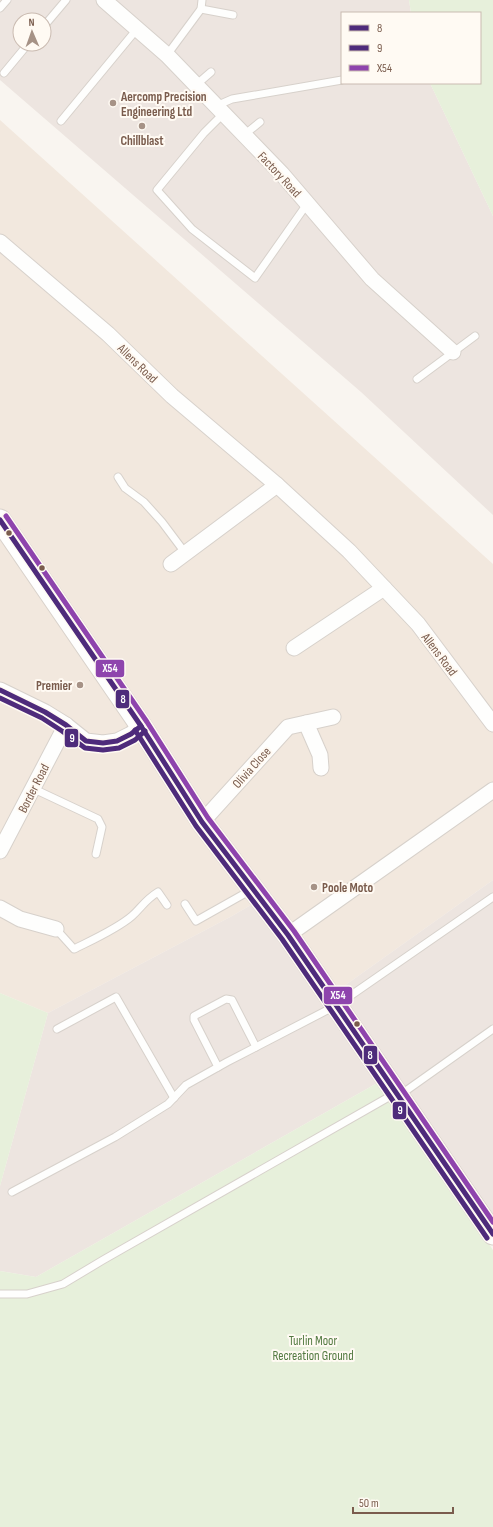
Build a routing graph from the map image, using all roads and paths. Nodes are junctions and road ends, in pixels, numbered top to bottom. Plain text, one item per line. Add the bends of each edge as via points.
1 (7, 0) edge
2 (66, 0) edge
3 (104, 0) edge
4 (202, 0) edge
5 (0, 8) edge
6 (201, 9) junction
7 (233, 15) dead end
8 (52, 17) edge
9 (137, 29) junction
10 (21, 52) edge
11 (167, 55) junction
12 (211, 72) dead end
13 (4, 73) dead end
14 (341, 80) edge
15 (196, 85) junction
16 (220, 110) junction
17 (61, 121) dead end
18 (260, 122) dead end
19 (244, 135) junction
20 (307, 204) junction
21 (0, 242) edge
22 (475, 336) dead end
23 (453, 352) junction
24 (417, 379) dead end
25 (118, 477) dead end
26 (277, 484) junction
27 (0, 520) edge
28 (186, 554) junction
29 (172, 564) dead end
30 (384, 588) junction
31 (294, 648) dead end
32 (0, 690) edge
33 (333, 717) dead end
34 (306, 723) junction
35 (493, 724) edge
36 (66, 725) junction
37 (141, 726) junction
38 (321, 768) dead end
39 (32, 788) junction
40 (493, 790) edge
41 (202, 822) junction
42 (0, 851) edge
43 (96, 854) dead end
44 (253, 889) junction
45 (493, 897) edge
46 (186, 904) dead end
47 (167, 905) dead end
48 (0, 908) edge
49 (56, 929) joint
50 (288, 935) junction
51 (337, 1005) junction
52 (57, 1029) dead end
53 (493, 1029) edge
54 (256, 1047) junction
55 (218, 1067) junction
56 (397, 1094) junction
57 (174, 1098) junction
58 (12, 1192) dead end
59 (493, 1234) edge
60 (0, 1294) edge

1 - 5 lane
2 - 8 lane
3 - 9 street, Factory Road
4 - 6 lane
6 - 7 lane
6 - 11 lane
9 - 11 street, Factory Road
9 - 17 lane
10 - 13 lane
11 - 15 street, Factory Road
12 - 15 lane
14 - 16 lane via 232,99
15 - 16 street, Factory Road
16 - 19 street, Factory Road
16 - 20 lane via 157,190 192,229 255,278
18 - 19 lane
19 - 20 street, Factory Road
20 - 23 street, Factory Road via 372,279
21 - 26 street, Allens Road via 108,334 172,396
22 - 23 lane
23 - 24 lane
25 - 28 lane via 125,488 144,502 162,522
26 - 28 street
26 - 30 street, Allens Road via 349,551
27 - 37 main road
28 - 29 street
30 - 31 street
30 - 35 street, Allens Road via 418,624
32 - 36 street
33 - 34 street, Olivia Close
34 - 38 street via 319,750
34 - 41 street, Olivia Close via 288,727
36 - 37 street via 86,741 95,743 117,741
36 - 39 street, Border Road
37 - 41 main road
39 - 42 street, Border Road
39 - 43 lane via 98,819 102,827
40 - 50 street
41 - 44 main road
44 - 46 lane via 196,921
44 - 50 main road
45 - 51 lane
47 - 49 lane via 158,892 148,898 132,916 74,949
48 - 49 street via 20,919
50 - 51 main road
51 - 54 lane
51 - 56 main road
52 - 57 lane via 116,997
53 - 56 lane
54 - 55 lane
54 - 55 lane via 232,1000 226,999 194,1016
55 - 57 lane via 186,1085
56 - 59 main road
56 - 60 lane via 63,1284 27,1294
57 - 58 lane via 115,1138

